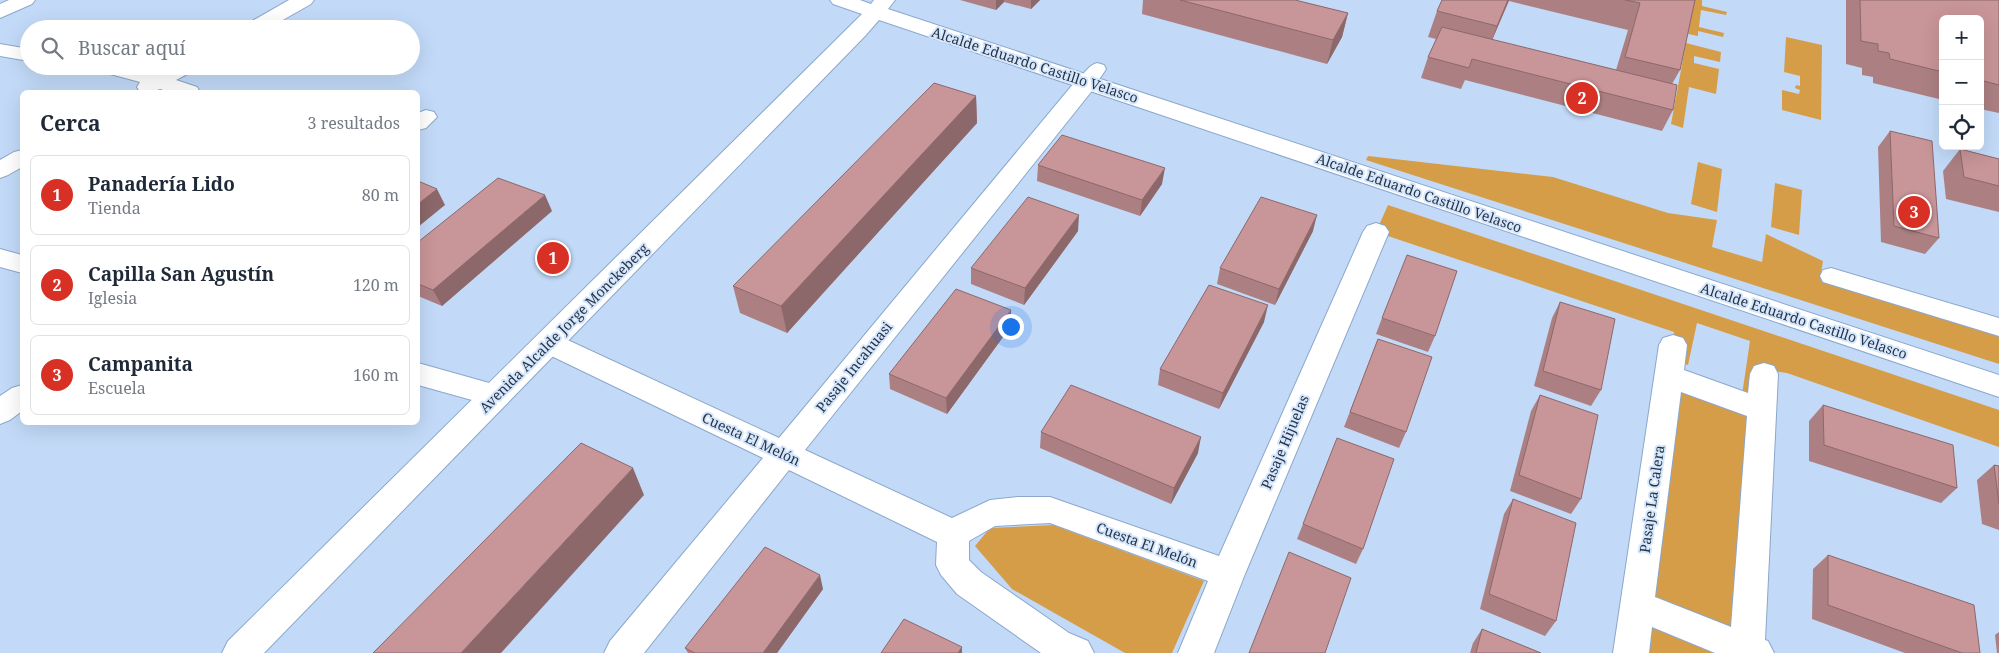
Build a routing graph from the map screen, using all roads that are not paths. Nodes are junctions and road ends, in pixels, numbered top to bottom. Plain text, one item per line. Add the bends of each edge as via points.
1 (25, 0) edge
2 (304, 0) edge
3 (840, 0) edge
4 (880, 6) edge
5 (0, 12) edge
6 (268, 20) edge
7 (0, 50) edge
8 (20, 53) edge
9 (138, 75) edge
10 (169, 75) edge
11 (1092, 76) junction
12 (159, 81) junction
13 (142, 90) edge
14 (184, 90) edge
15 (20, 158) edge
16 (0, 170) edge
17 (1376, 232) dead end
18 (0, 258) edge
19 (20, 263) edge
20 (1831, 276) dead end
21 (1999, 327) edge
22 (550, 343) junction
23 (1673, 345) dead end
24 (1764, 374) dead end
25 (420, 375) edge
26 (1669, 376) junction
27 (1999, 386) edge
28 (497, 396) junction
29 (20, 397) edge
30 (1762, 410) junction
31 (0, 412) edge
32 (784, 454) junction
33 (953, 534) junction
34 (1228, 574) junction
35 (1638, 606) junction
36 (1062, 650) edge
37 (1750, 652) edge
38 (240, 653) edge
39 (622, 653) edge
40 (1196, 653) edge
41 (1631, 653) edge

1 - 5 street
2 - 6 street
3 - 4 street, Alcalde Eduardo Castillo Velasco
4 - 11 street, Alcalde Eduardo Castillo Velasco
4 - 22 street, Avenida Alcalde Jorge Monckeberg
7 - 8 street
9 - 12 street
10 - 12 street
11 - 27 street, Alcalde Eduardo Castillo Velasco
11 - 32 street, Pasaje Incahuasi
12 - 13 street
12 - 14 street
15 - 16 street
17 - 34 street, Pasaje Hijuelas
18 - 19 street
20 - 21 lane
22 - 28 street, Avenida Alcalde Jorge Monckeberg
22 - 32 street, Cuesta El Melón
23 - 26 street, Pasaje La Calera
24 - 30 street
25 - 28 street
26 - 30 street
26 - 35 street, Pasaje La Calera
28 - 38 street, Avenida Alcalde Jorge Monckeberg
29 - 31 street
30 - 37 street
32 - 33 street, Cuesta El Melón
32 - 39 street, Pasaje Incahuasi
33 - 34 street, Cuesta El Melón via 990,513 1050,510
33 - 36 street via 953,565 969,583
34 - 40 street, Pasaje Hijuelas
35 - 37 street
35 - 41 street, Pasaje La Calera

